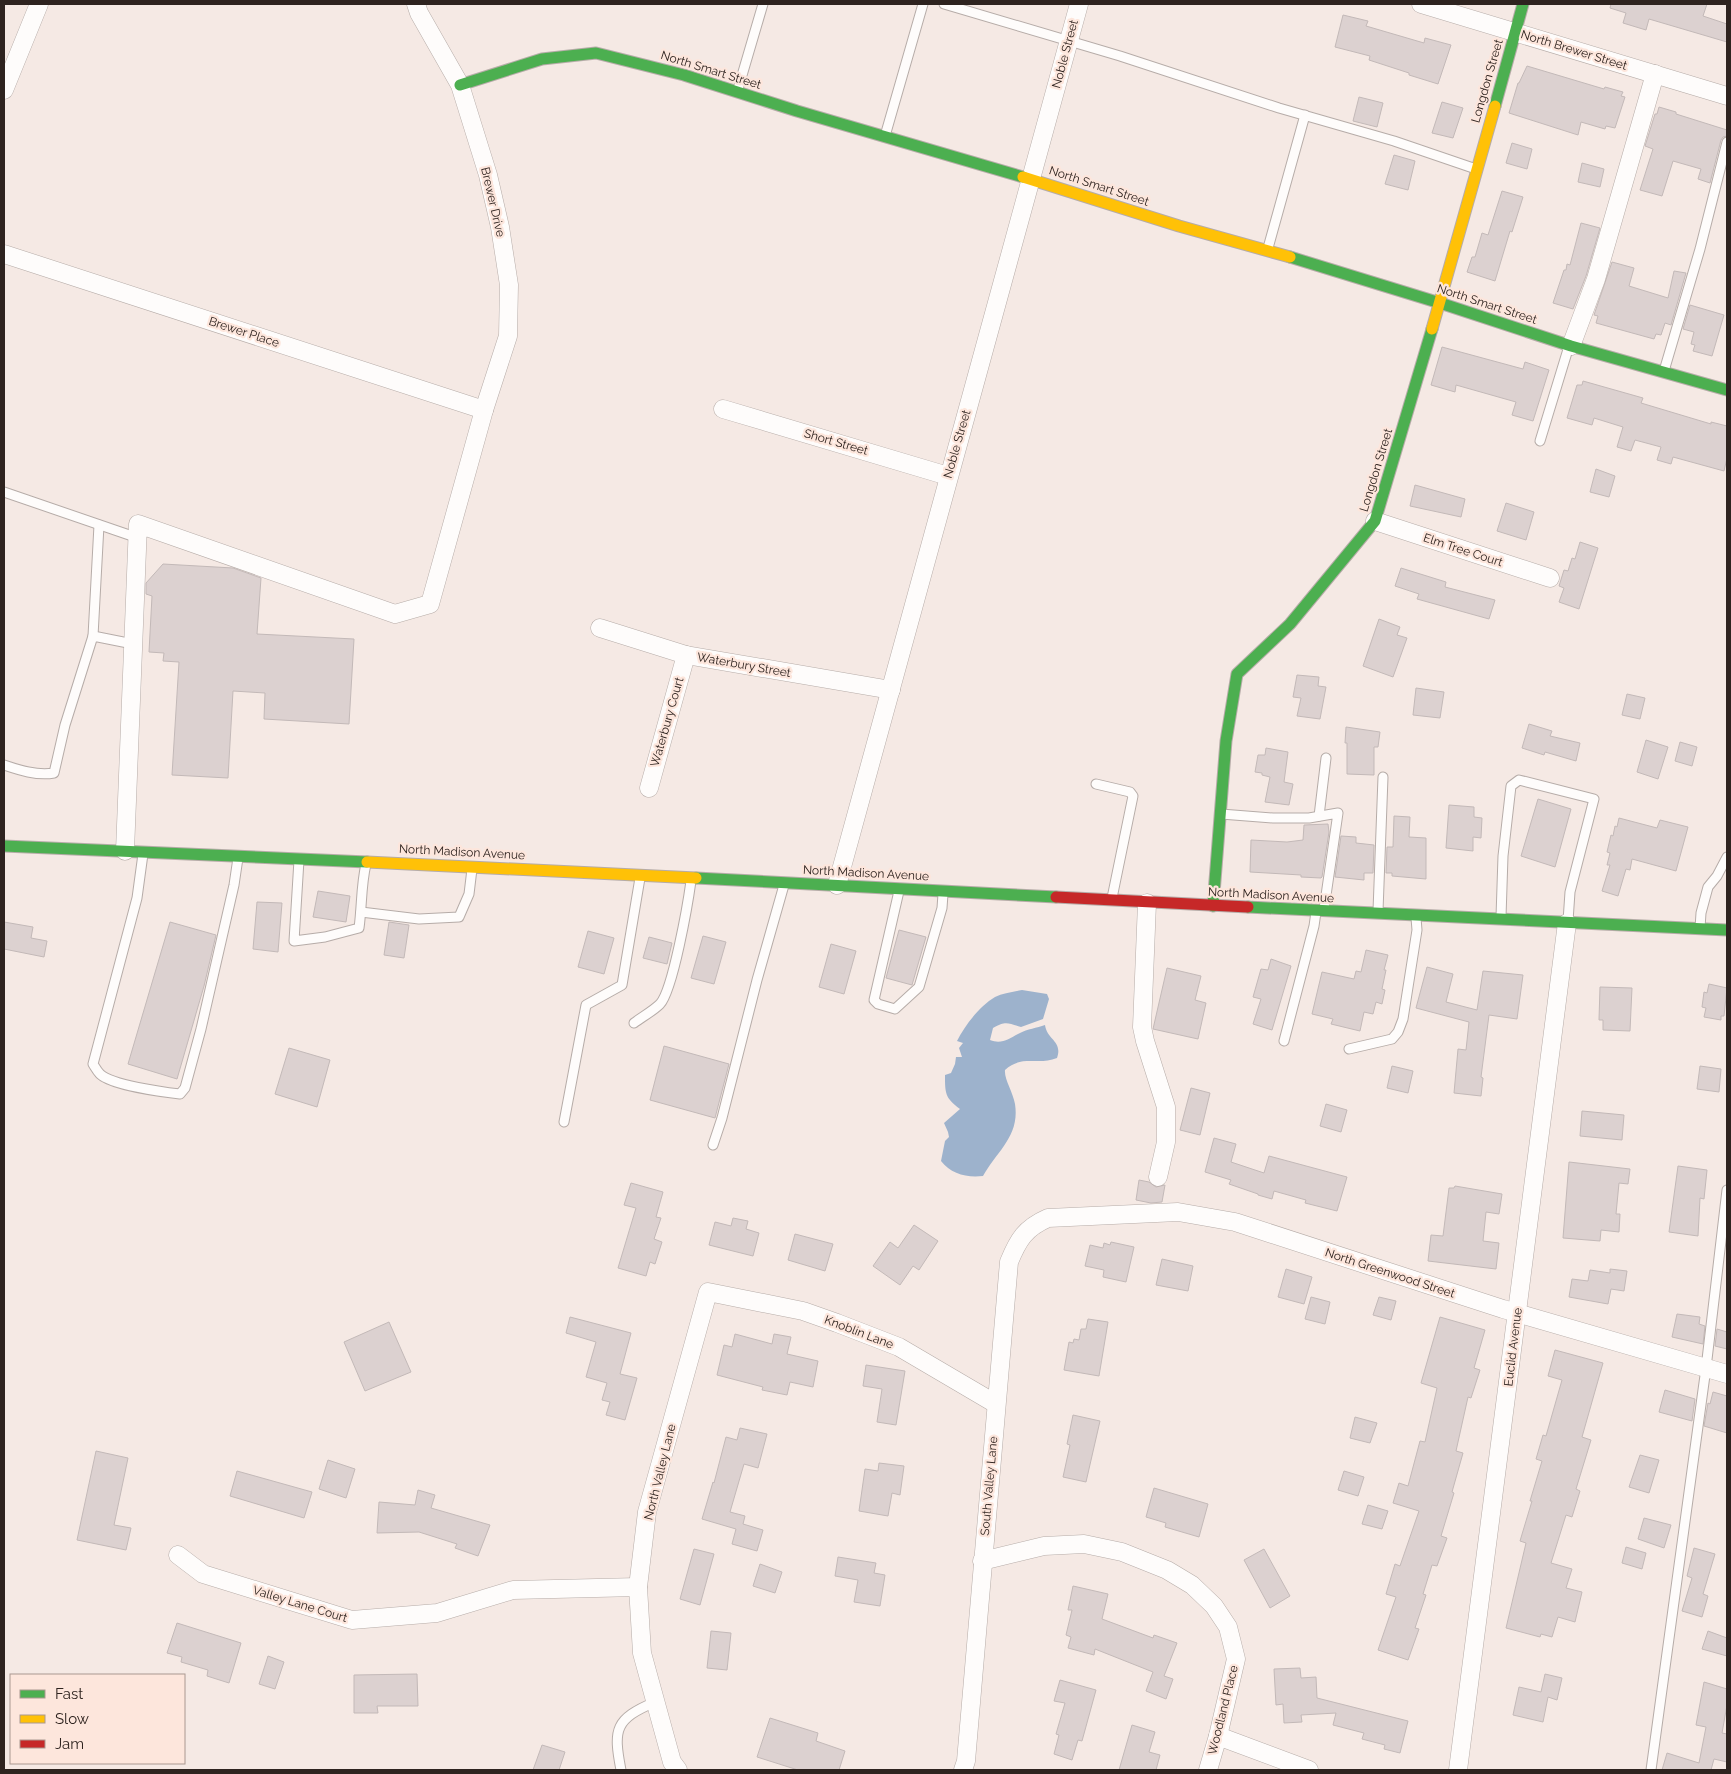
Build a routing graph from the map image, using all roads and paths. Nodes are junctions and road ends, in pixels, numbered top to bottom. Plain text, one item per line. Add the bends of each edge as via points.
1 (39, 4) edge
2 (416, 4) edge
3 (763, 4) edge
4 (923, 4) edge
5 (944, 4) edge
6 (1079, 4) edge
7 (1421, 4) edge
8 (1523, 4) edge
9 (1515, 33) junction
10 (1068, 41) junction
11 (1655, 74) junction
12 (460, 85) junction
13 (4, 90) edge
14 (737, 92) junction
15 (1727, 96) edge
16 (1305, 115) junction
17 (885, 136) junction
18 (1727, 142) edge
19 (1476, 169) junction
20 (1032, 179) junction
21 (1267, 250) junction
22 (4, 254) edge
23 (1440, 303) junction
24 (1570, 345) junction
25 (1664, 372) junction
26 (1727, 390) edge
27 (723, 409) dead end
28 (484, 410) junction
29 (1540, 441) dead end
30 (948, 476) junction
31 (4, 492) edge
32 (1374, 521) junction
33 (99, 525) junction
34 (138, 538) junction
35 (1550, 578) dead end
36 (600, 628) dead end
37 (93, 636) junction
38 (133, 644) junction
39 (686, 655) junction
40 (891, 690) junction
41 (1326, 758) dead end
42 (4, 765) edge
43 (1383, 777) dead end
44 (1096, 784) dead end
45 (649, 788) dead end
46 (1220, 814) junction
47 (1319, 816) junction
48 (4, 846) edge
49 (125, 851) junction
50 (143, 852) junction
51 (238, 856) junction
52 (1727, 857) edge
53 (299, 858) junction
54 (367, 861) junction
55 (472, 866) junction
56 (640, 875) junction
57 (691, 878) junction
58 (785, 882) junction
59 (837, 885) junction
60 (899, 889) junction
61 (944, 891) junction
62 (1111, 901) junction
63 (1147, 903) junction
64 (1213, 906) junction
65 (1320, 911) junction
66 (361, 912) junction
67 (1378, 914) junction
68 (1416, 916) junction
69 (1501, 920) junction
70 (1567, 923) junction
71 (1700, 928) junction
72 (1727, 930) edge
73 (634, 1022) dead end
74 (1284, 1041) dead end
75 (1349, 1049) dead end
76 (564, 1122) dead end
77 (713, 1145) dead end
78 (1158, 1177) dead end
79 (1727, 1190) edge
80 (1048, 1218) joint
81 (708, 1292) joint
82 (1517, 1313) junction
83 (1706, 1368) junction
84 (1727, 1374) edge
85 (996, 1404) junction
86 (178, 1555) dead end
87 (982, 1561) junction
88 (638, 1587) junction
89 (655, 1702) junction
90 (1218, 1736) junction
91 (621, 1770) edge
92 (678, 1770) edge
93 (963, 1770) edge
94 (1208, 1770) edge
95 (1309, 1770) edge
96 (1458, 1770) edge
97 (1651, 1770) edge

1 - 13 street
2 - 12 street, Brewer Drive
3 - 14 lane
4 - 17 lane
5 - 10 lane
6 - 10 street, Noble Street
7 - 9 street, North Brewer Street
8 - 9 street, Longdon Street
9 - 11 street, North Brewer Street
9 - 19 street, Longdon Street
10 - 16 lane
10 - 20 street, Noble Street
11 - 15 street, North Brewer Street
11 - 24 street via 1596,279
12 - 14 street, North Smart Street via 542,59 596,53
12 - 28 street, Brewer Drive via 490,183 509,285 508,336
14 - 17 street, North Smart Street
16 - 19 lane
16 - 21 lane
17 - 20 street, North Smart Street
18 - 25 lane
19 - 23 street, Longdon Street
20 - 21 street, North Smart Street
20 - 30 street, Noble Street
21 - 23 street, North Smart Street
22 - 28 street, Brewer Place
23 - 24 street, North Smart Street
23 - 32 street, Longdon Street
24 - 25 street, North Smart Street
24 - 29 lane
25 - 26 street, North Smart Street
27 - 30 street, Short Street
28 - 34 street, Brewer Drive via 430,604 395,614 138,524
30 - 40 street, Noble Street
31 - 33 lane
32 - 35 street, Elm Tree Court
32 - 46 street, Longdon Street via 1290,624 1237,674 1226,740
33 - 34 lane
33 - 37 lane
34 - 38 street
36 - 39 street, Waterbury Street
37 - 38 lane
37 - 42 lane via 65,724 54,773 44,775
38 - 49 street
39 - 40 street, Waterbury Street
39 - 45 street, Waterbury Court
40 - 59 street, Noble Street
41 - 47 lane
43 - 67 lane
44 - 62 lane via 1130,792 1133,796
46 - 47 lane via 1273,818
46 - 64 street, Longdon Street
47 - 65 lane via 1338,813
48 - 49 street, North Madison Avenue
49 - 50 street, North Madison Avenue
50 - 51 street, North Madison Avenue
50 - 51 lane via 137,898 94,1064 100,1074 115,1081 180,1094 185,1088 201,1029
51 - 53 street, North Madison Avenue
52 - 71 lane via 1708,887
53 - 54 street, North Madison Avenue
53 - 66 lane via 294,941 359,928
54 - 55 street, North Madison Avenue
54 - 66 lane via 362,882
55 - 56 street, North Madison Avenue
55 - 66 lane via 470,894 459,917 419,919
56 - 57 street, North Madison Avenue
56 - 76 lane via 622,985 586,1005
57 - 58 street, North Madison Avenue
57 - 73 lane via 687,910 667,989 660,1004
58 - 59 street, North Madison Avenue
58 - 77 lane
59 - 60 street, North Madison Avenue
60 - 61 street, North Madison Avenue
60 - 61 lane via 874,1000 895,1008 919,987
61 - 62 street, North Madison Avenue
62 - 63 street, North Madison Avenue
63 - 64 street, North Madison Avenue
63 - 78 street via 1142,1027 1166,1107 1166,1142
64 - 65 street, North Madison Avenue
65 - 67 street, North Madison Avenue
65 - 74 lane
67 - 68 street, North Madison Avenue
68 - 69 street, North Madison Avenue
68 - 75 lane via 1418,930 1398,1032 1392,1039
69 - 70 street, North Madison Avenue
69 - 70 lane via 1503,856 1511,786 1519,780 1594,798 1570,892
70 - 71 street, North Madison Avenue
70 - 82 street, Euclid Avenue
71 - 72 street, North Madison Avenue
79 - 83 lane
80 - 82 street, North Greenwood Street via 1178,1212 1234,1222
80 - 85 street, South Valley Lane via 1027,1230 1009,1262
81 - 85 street, Knoblin Lane via 803,1311 899,1347
81 - 88 street, North Valley Lane via 647,1512
82 - 83 street, North Greenwood Street
82 - 96 street, Euclid Avenue
83 - 84 street, North Greenwood Street
83 - 97 lane
85 - 87 street, South Valley Lane
86 - 88 street, Valley Lane Court via 202,1574 352,1620 437,1613 513,1590
87 - 90 street, Woodland Place via 1044,1546 1084,1544 1122,1552 1167,1570 1192,1585 1214,1606 1228,1627 1236,1659
87 - 93 street, South Valley Lane
88 - 89 street, North Valley Lane via 642,1653
89 - 91 lane via 625,1718 617,1731
89 - 92 street, North Valley Lane via 672,1762
90 - 94 street, Woodland Place
90 - 95 street

